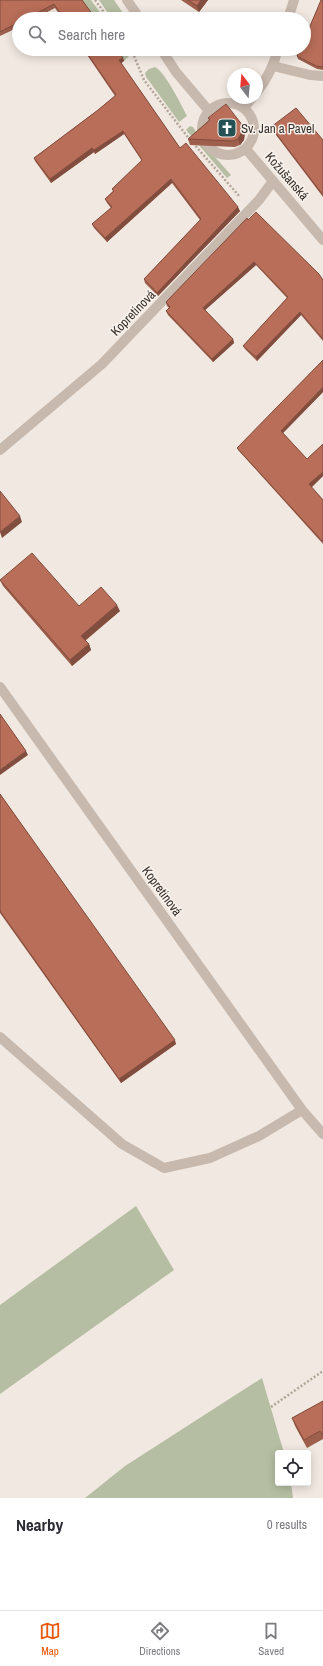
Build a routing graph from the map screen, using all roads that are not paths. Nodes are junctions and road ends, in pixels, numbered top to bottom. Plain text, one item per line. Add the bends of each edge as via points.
1 (127, 0) edge
2 (294, 0) edge
3 (135, 12) edge
4 (290, 12) edge
5 (165, 56) edge
6 (276, 56) edge
7 (273, 66) junction
8 (323, 76) edge
9 (263, 84) edge
10 (247, 104) edge
11 (244, 108) junction
12 (210, 111) junction
13 (246, 149) junction
14 (273, 181) junction
15 (323, 240) edge
16 (0, 450) edge
17 (0, 687) edge
18 (0, 1037) edge
19 (302, 1110) junction
20 (323, 1134) edge

1 - 3 street
2 - 4 street
5 - 12 street
6 - 7 street
7 - 8 street
7 - 9 street
10 - 11 street
11 - 12 street via 230,103 216,106
11 - 13 street, Kožušanská via 250,114 255,128
12 - 13 street via 202,127 207,144 221,154 230,155
13 - 14 street, Kožušanská
14 - 15 street, Kožušanská
14 - 16 street, Kopretinová via 252,207 102,364
17 - 19 street, Kopretinová
18 - 19 street via 122,1144 164,1168 210,1158 259,1136
19 - 20 street, Kopretinová

